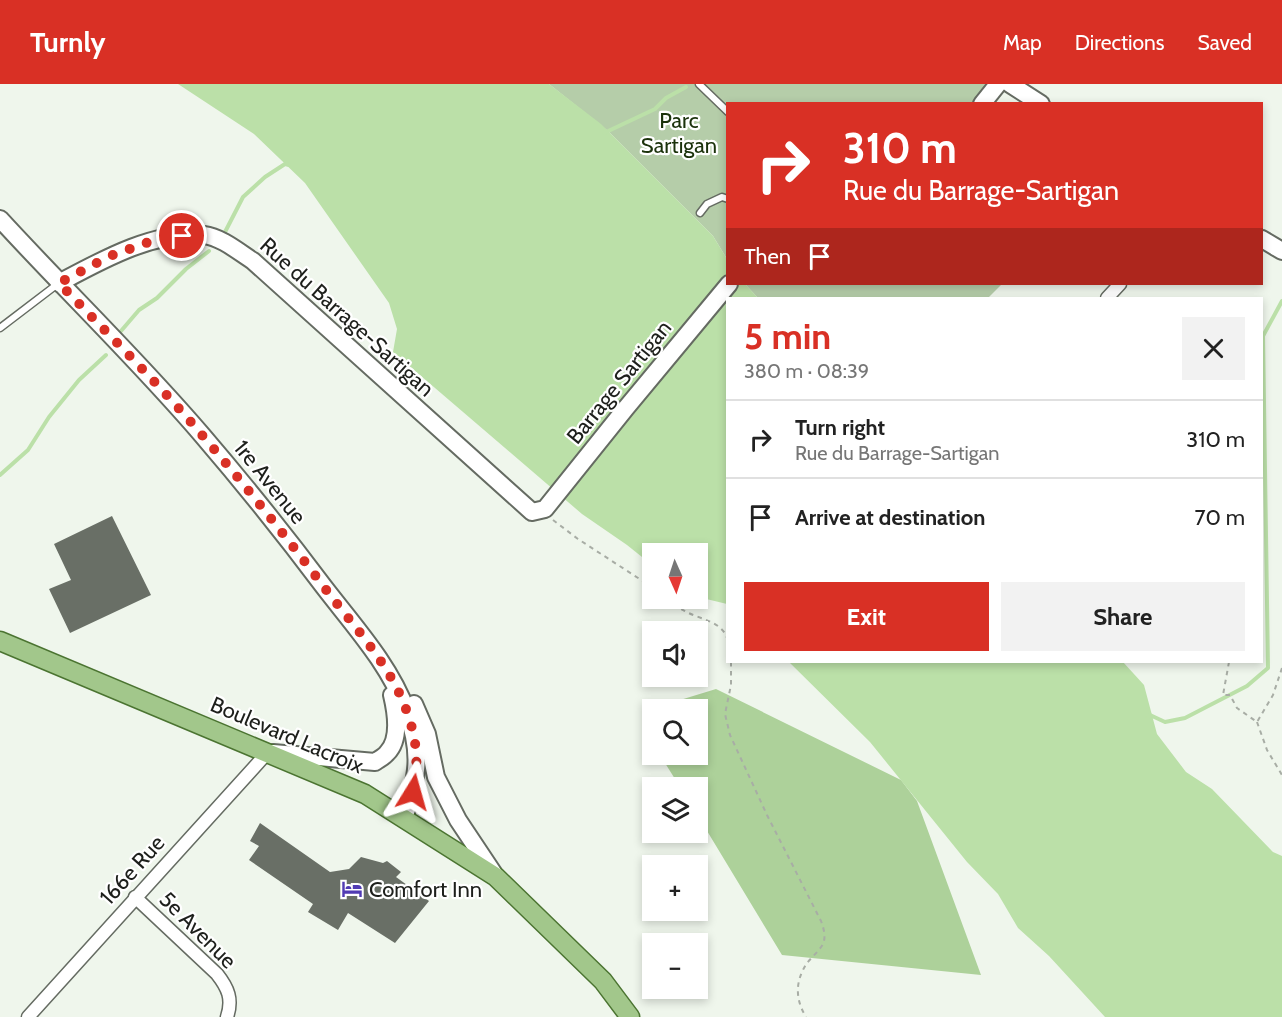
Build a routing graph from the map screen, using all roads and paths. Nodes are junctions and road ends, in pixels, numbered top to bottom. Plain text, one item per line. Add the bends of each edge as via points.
1 (699, 84) edge
2 (998, 84) edge
3 (1010, 84) edge
4 (984, 102) edge
5 (1038, 102) edge
6 (726, 110) edge
7 (726, 198) edge
8 (700, 213) dead end
9 (0, 219) edge
10 (1263, 240) edge
11 (1282, 251) edge
12 (59, 283) junction
13 (728, 285) edge
14 (1119, 285) edge
15 (1108, 297) edge
16 (0, 328) edge
17 (543, 510) junction
18 (642, 581) edge
19 (681, 609) edge
20 (726, 634) edge
21 (0, 641) edge
22 (731, 663) edge
23 (1229, 663) edge
24 (386, 668) junction
25 (1282, 668) edge
26 (1257, 722) junction
27 (268, 753) junction
28 (1282, 775) edge
29 (404, 818) junction
30 (496, 877) junction
31 (135, 897) junction
32 (28, 1017) edge
33 (227, 1017) edge
34 (630, 1017) edge
35 (806, 1017) edge

1 - 6 lane
2 - 4 main road
3 - 5 main road
7 - 8 lane via 707,204
9 - 12 main road, 1re Avenue
10 - 11 main road
12 - 16 lane
12 - 17 main road, Rue du Barrage-Sartigan via 110,256 146,243 205,235 230,246 253,261 526,508 532,512
12 - 24 main road, 1re Avenue via 201,434 288,539
13 - 17 main road, Barrage Sartigan
14 - 15 street
17 - 18 path via 578,540
19 - 20 path via 717,624
21 - 27 main road, Boulevard Lacroix
22 - 35 path via 725,714 730,735 825,933 823,944 806,964 798,985 797,996
23 - 26 path via 1223,695 1230,695 1238,708
24 - 27 main road via 396,711 394,740 388,753 375,762
24 - 29 main road, 1re Avenue via 407,711 416,747 417,769
24 - 30 main road via 410,696 427,734 436,777 458,820
25 - 26 path via 1273,695
26 - 28 path
27 - 29 main road, Boulevard Lacroix via 365,794
27 - 31 street, 166e Rue
29 - 30 main road, Boulevard Lacroix
30 - 34 main road, Boulevard Lacroix via 603,981
31 - 32 street, 166e Rue
31 - 33 street, 5e Avenue via 217,974 230,995

